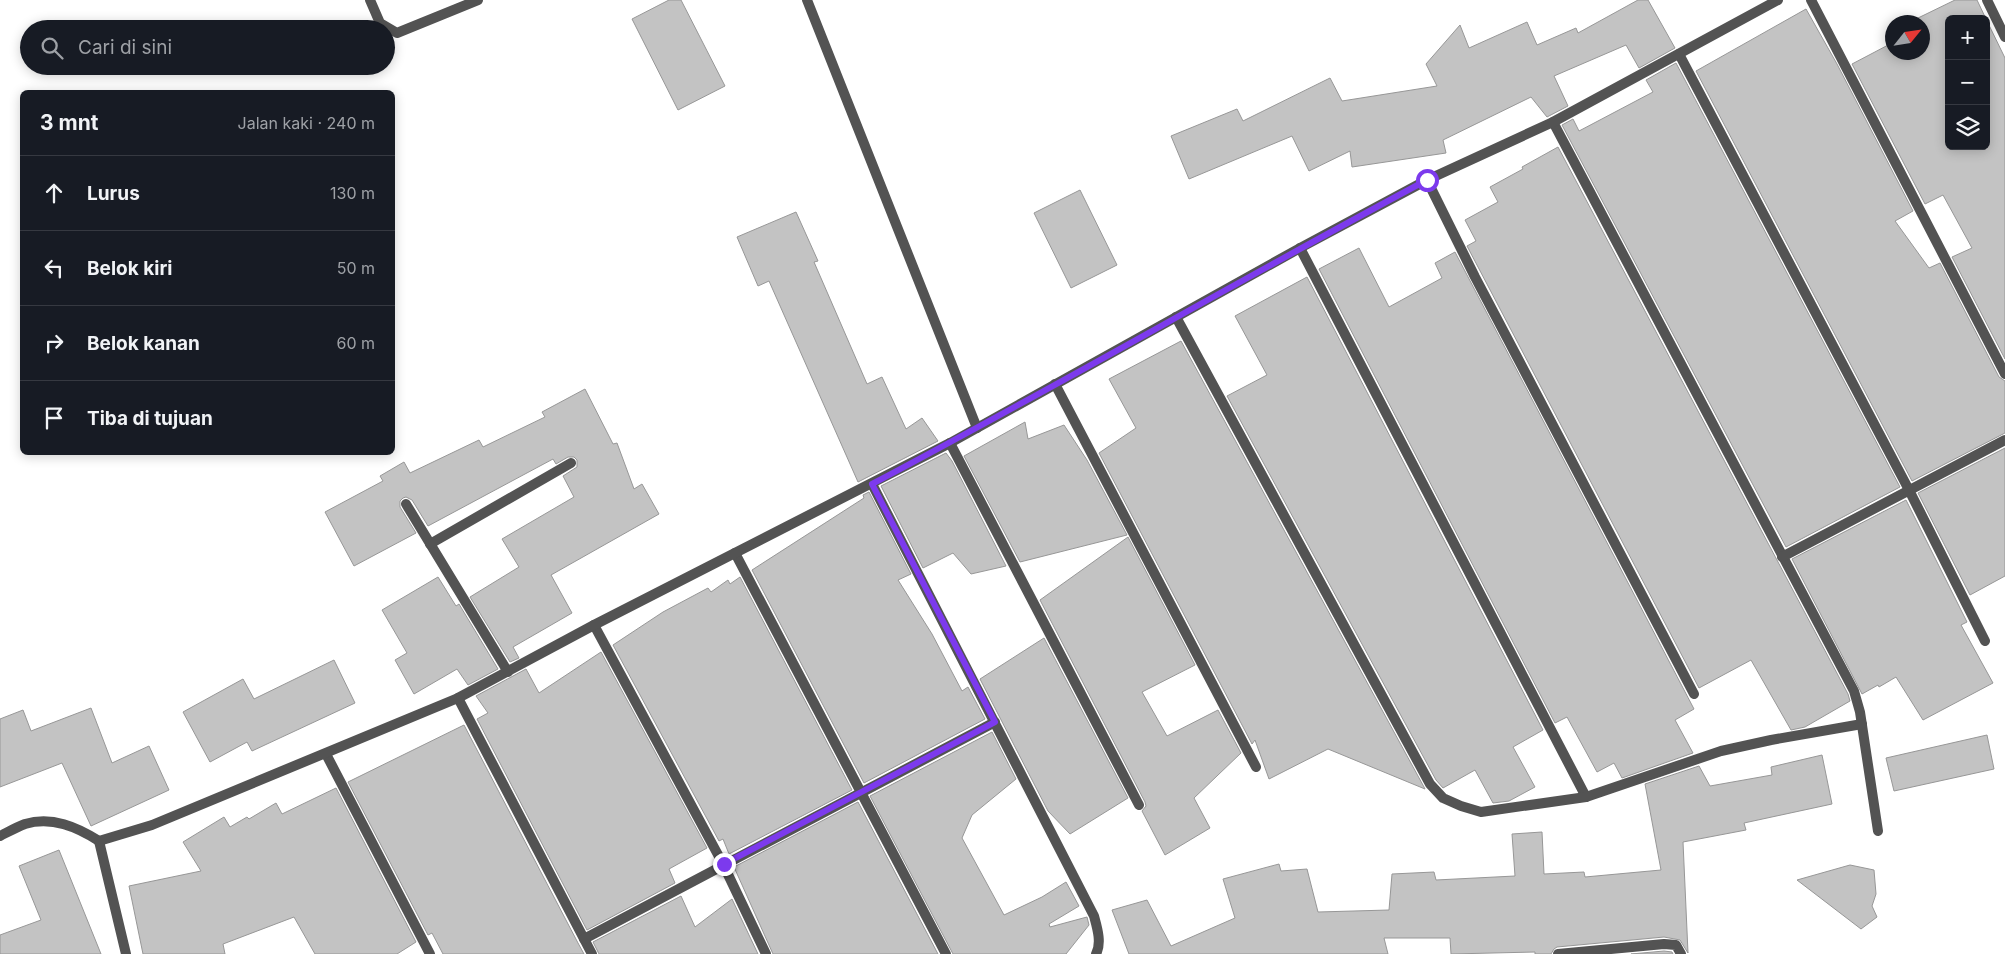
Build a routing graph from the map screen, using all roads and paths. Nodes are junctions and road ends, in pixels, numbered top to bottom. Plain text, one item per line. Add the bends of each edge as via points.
1 (370, 0) edge
2 (478, 0) edge
3 (807, 0) edge
4 (1778, 0) edge
5 (1811, 0) edge
6 (1986, 0) edge
7 (379, 20) edge
8 (395, 32) edge
9 (2005, 37) edge
10 (1679, 54) junction
11 (1553, 122) junction
12 (1427, 180) junction
13 (1300, 248) junction
14 (1176, 317) junction
15 (2005, 374) edge
16 (1055, 384) junction
17 (977, 428) junction
18 (2005, 440) edge
19 (950, 443) junction
20 (571, 463) dead end
21 (872, 484) junction
22 (1909, 490) junction
23 (406, 504) dead end
24 (430, 544) junction
25 (735, 553) junction
26 (1782, 557) junction
27 (594, 625) junction
28 (1986, 641) dead end
29 (508, 672) junction
30 (1694, 694) dead end
31 (458, 698) junction
32 (995, 722) junction
33 (1862, 724) junction
34 (326, 754) junction
35 (1256, 767) dead end
36 (860, 792) junction
37 (1586, 797) junction
38 (1139, 805) dead end
39 (1878, 830) dead end
40 (0, 836) edge
41 (99, 841) junction
42 (724, 864) junction
43 (584, 939) junction
44 (126, 954) edge
45 (430, 954) edge
46 (592, 954) edge
47 (766, 954) edge
48 (946, 954) edge
49 (1096, 954) edge
50 (1558, 954) edge
51 (1681, 954) edge

1 - 7 street
2 - 8 street
3 - 17 street
4 - 10 street
5 - 15 street
6 - 9 street
10 - 11 street
10 - 22 street
11 - 12 street
11 - 26 street
12 - 13 street
12 - 30 street
13 - 14 street
13 - 37 street
14 - 16 street
14 - 37 street via 1430,784 1444,798 1481,812
16 - 17 street
16 - 35 street
17 - 19 street
18 - 22 street
19 - 21 street
19 - 38 street
20 - 24 street
21 - 25 street
21 - 32 street
22 - 26 street
22 - 28 street
23 - 24 street
24 - 29 street
25 - 27 street
25 - 36 street
26 - 33 street via 1854,691
27 - 29 street
27 - 42 street
29 - 31 street
31 - 34 street
31 - 43 street
32 - 36 street
32 - 49 street via 1094,916 1098,932
33 - 37 street via 1721,751
33 - 39 street
34 - 41 street via 152,824
34 - 45 street
36 - 42 street
36 - 48 street
40 - 41 street via 26,824 48,821 71,825
41 - 44 street
42 - 43 street
42 - 47 street
43 - 46 street
50 - 51 street via 1664,944 1676,945

